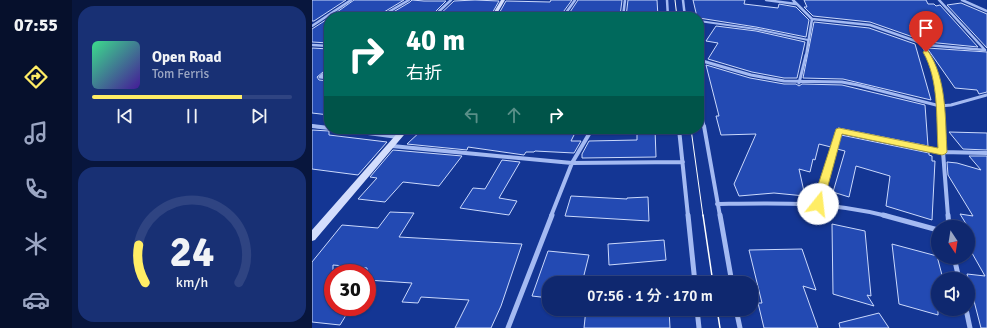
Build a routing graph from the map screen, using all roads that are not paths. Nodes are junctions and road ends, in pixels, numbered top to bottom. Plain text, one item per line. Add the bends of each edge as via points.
1 (351, 0) edge
2 (409, 0) edge
3 (451, 0) edge
4 (503, 0) edge
5 (575, 0) edge
6 (625, 0) edge
7 (667, 0) edge
8 (683, 0) edge
9 (766, 0) edge
10 (793, 0) edge
11 (939, 0) edge
12 (962, 0) edge
13 (796, 4) junction
14 (987, 11) edge
15 (333, 12) edge
16 (389, 12) edge
17 (438, 12) edge
18 (496, 12) edge
19 (567, 12) edge
20 (624, 12) edge
21 (668, 12) edge
22 (685, 12) edge
23 (324, 18) edge
24 (812, 18) junction
25 (704, 22) edge
26 (312, 26) edge
27 (808, 40) junction
28 (920, 43) junction
29 (312, 45) edge
30 (324, 46) edge
31 (986, 51) edge
32 (704, 61) edge
33 (799, 83) junction
34 (987, 95) edge
35 (940, 106) junction
36 (704, 125) edge
37 (312, 126) edge
38 (324, 127) edge
39 (376, 134) edge
40 (401, 134) edge
41 (589, 134) edge
42 (680, 134) edge
43 (399, 137) junction
44 (392, 146) junction
45 (942, 152) junction
46 (987, 153) edge
47 (683, 162) junction
48 (572, 163) junction
49 (718, 204) junction
50 (818, 204) junction
51 (948, 220) edge
52 (931, 228) edge
53 (312, 237) edge
54 (693, 276) edge
55 (731, 276) edge
56 (698, 316) edge
57 (737, 316) edge
58 (967, 316) edge
59 (508, 328) edge
60 (699, 328) edge
61 (740, 328) edge
62 (970, 328) edge

1 - 15 street
2 - 16 street
3 - 17 street
4 - 18 street
5 - 19 street
6 - 20 street
7 - 21 street
8 - 22 street
9 - 13 street
10 - 13 street
11 - 31 street
12 - 14 street
13 - 24 street
23 - 26 street
24 - 27 street
24 - 28 street via 870,25
25 - 27 lane
27 - 33 street
28 - 31 street
28 - 35 street via 931,61
29 - 30 street
32 - 33 street via 751,75
33 - 35 street via 842,82
34 - 35 street
35 - 45 street
36 - 49 street
37 - 38 street
39 - 43 street
40 - 43 street
41 - 48 street
42 - 47 street
43 - 44 street
44 - 48 street
44 - 53 street
45 - 46 street
45 - 50 street via 839,131
45 - 51 street
47 - 48 street
47 - 54 street
48 - 59 street
49 - 50 street
49 - 55 street
50 - 52 street via 852,208
56 - 60 street
57 - 61 street
58 - 62 street

